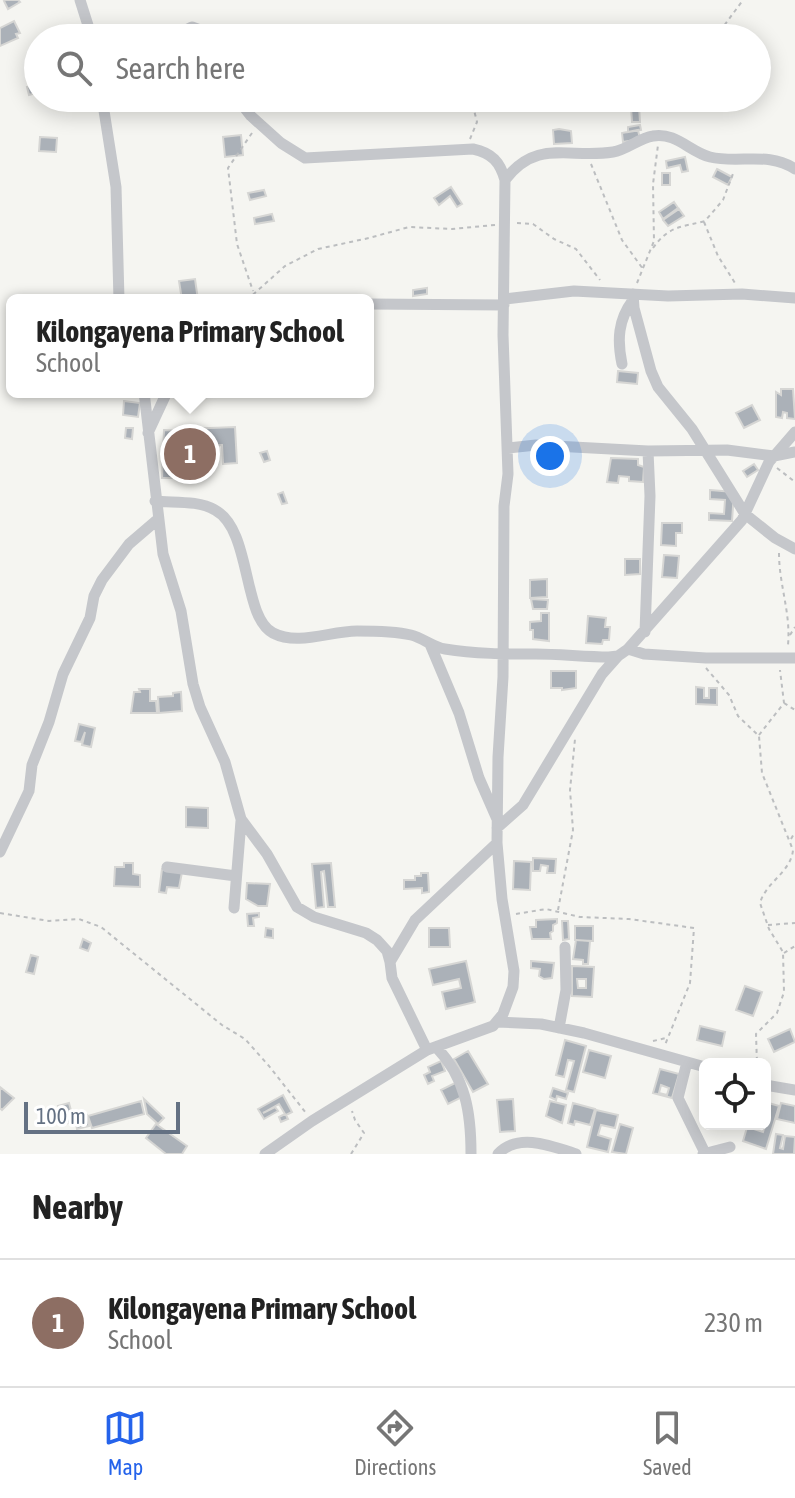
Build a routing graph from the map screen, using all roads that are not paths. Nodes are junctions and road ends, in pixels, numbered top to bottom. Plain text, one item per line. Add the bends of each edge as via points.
1 (80, 0) edge
2 (88, 24) edge
3 (104, 112) edge
4 (249, 112) edge
5 (795, 169) edge
6 (505, 180) junction
7 (119, 294) edge
8 (633, 296) junction
9 (795, 298) edge
10 (504, 302) junction
11 (374, 304) edge
12 (622, 364) dead end
13 (144, 398) edge
14 (164, 398) edge
15 (795, 432) edge
16 (147, 434) junction
17 (508, 448) junction
18 (648, 451) junction
19 (706, 452) junction
20 (795, 452) edge
21 (772, 459) junction
22 (155, 501) junction
23 (745, 514) junction
24 (157, 520) junction
25 (795, 549) edge
26 (645, 632) junction
27 (430, 644) junction
28 (623, 652) junction
29 (503, 654) junction
30 (788, 658) edge
31 (241, 819) junction
32 (497, 824) junction
33 (497, 843) junction
34 (0, 852) edge
35 (167, 867) dead end
36 (236, 876) junction
37 (234, 908) dead end
38 (565, 947) dead end
39 (390, 962) junction
40 (497, 1022) junction
41 (559, 1028) junction
42 (432, 1048) junction
43 (687, 1062) junction
44 (699, 1065) edge
45 (771, 1087) edge
46 (795, 1090) edge
47 (729, 1147) edge
48 (268, 1153) edge
49 (471, 1154) edge
50 (498, 1154) edge
51 (576, 1154) edge
52 (704, 1154) edge

1 - 2 street
3 - 7 street via 116,187
4 - 6 street via 305,158 486,152 497,159
5 - 6 street via 768,158 709,157 676,139 653,136 612,152 539,154
6 - 10 street
8 - 9 street
8 - 10 street via 551,292
8 - 12 street via 620,327
8 - 19 street via 654,379
10 - 11 street
10 - 17 street
13 - 16 street
14 - 16 street
15 - 21 street
16 - 22 street
17 - 18 street
17 - 29 street
18 - 19 street
18 - 26 street
19 - 21 street via 748,452
19 - 23 street
20 - 21 street
21 - 23 street
22 - 24 street
22 - 27 street via 197,504 228,522 259,614 273,633 288,639 339,631 380,632 414,636
23 - 25 street
23 - 26 street
24 - 31 street via 193,684 230,776
24 - 34 street via 129,544 98,588 32,765 29,791
26 - 28 street
27 - 29 street
27 - 32 street
28 - 29 street
28 - 30 street
28 - 32 street via 602,674 523,805
29 - 32 street
31 - 36 street
31 - 39 street via 297,907 366,933 387,951
32 - 33 street
33 - 39 street via 415,920
33 - 40 street via 514,971 513,987
35 - 36 street
36 - 37 street
38 - 41 street via 566,990
39 - 42 street via 392,978
40 - 41 street
40 - 42 street
41 - 43 street
42 - 48 street
42 - 49 street via 446,1056 466,1096
43 - 44 street
43 - 52 street via 678,1098
45 - 46 street
47 - 52 street
50 - 51 street via 511,1145 539,1143

